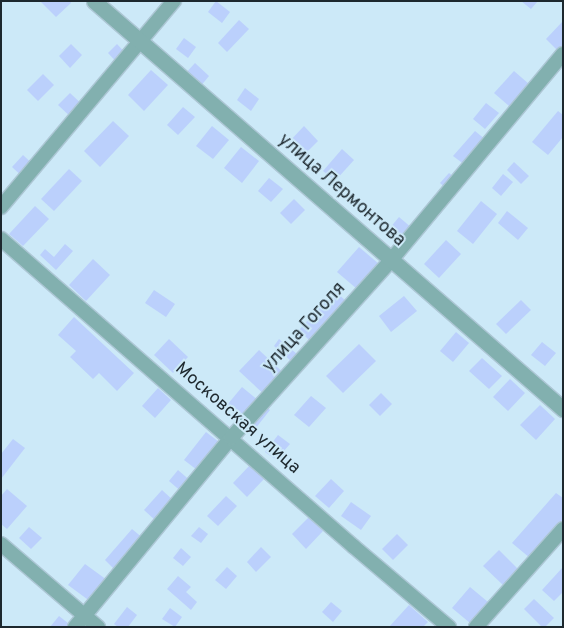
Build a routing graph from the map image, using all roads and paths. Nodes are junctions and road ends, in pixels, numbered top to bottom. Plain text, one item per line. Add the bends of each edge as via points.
1 (94, 1) edge
2 (174, 1) edge
3 (140, 43) junction
4 (563, 54) edge
5 (1, 207) edge
6 (1, 239) edge
7 (392, 259) junction
8 (563, 409) edge
9 (231, 438) junction
10 (563, 529) edge
11 (1, 544) edge
12 (85, 615) junction
13 (75, 627) edge
14 (98, 627) edge
15 (449, 627) edge
16 (476, 627) edge

1 - 3 street, улица Лермонтова
2 - 3 street
3 - 5 street
3 - 7 street, улица Лермонтова
4 - 7 street, улица Гоголя
6 - 9 street, Московская улица
7 - 8 street, улица Лермонтова
7 - 9 street, улица Гоголя
9 - 12 street, улица Гоголя
9 - 15 street, Московская улица
10 - 16 street
11 - 12 street
12 - 13 street, улица Гоголя
12 - 14 street

